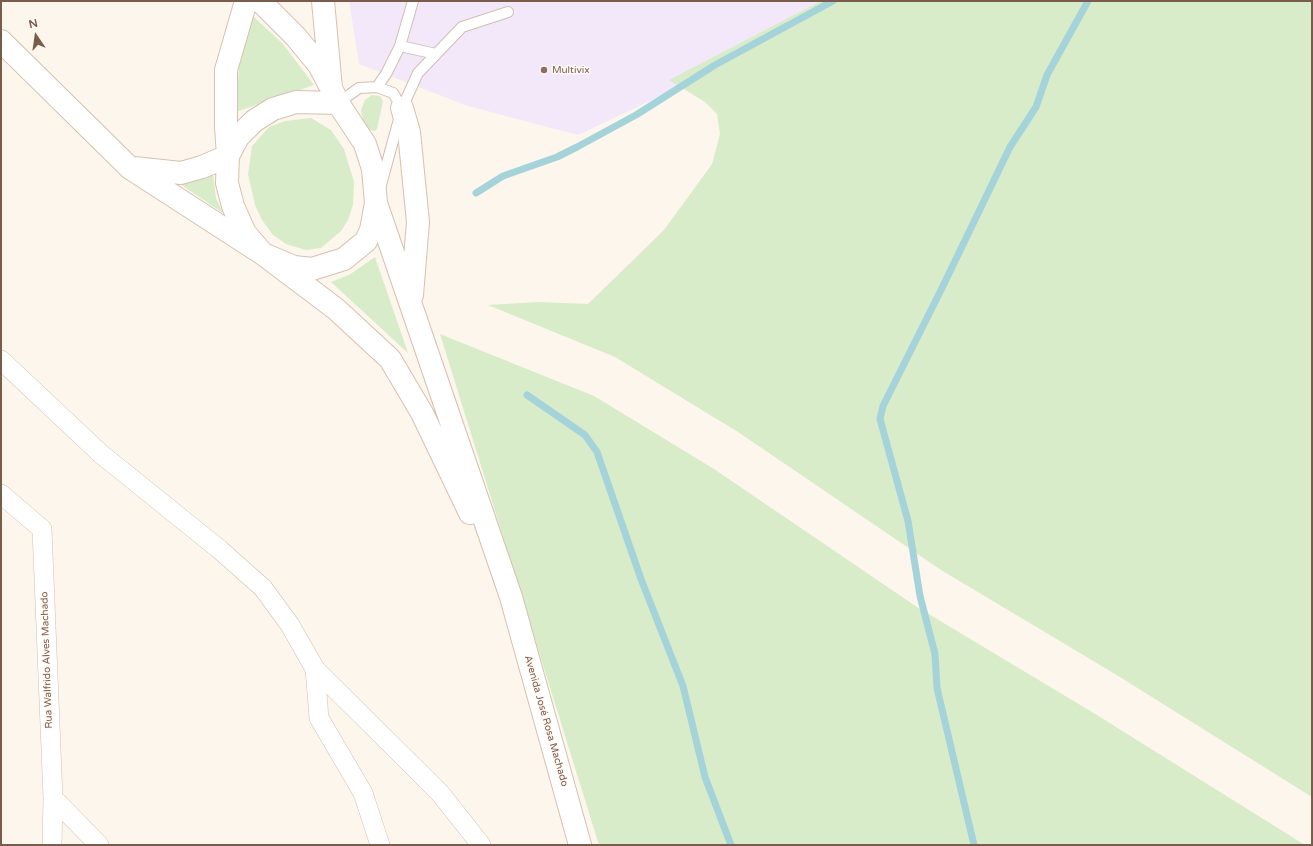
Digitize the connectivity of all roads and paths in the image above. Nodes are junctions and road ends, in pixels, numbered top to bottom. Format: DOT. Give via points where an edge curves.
graph roads {
  1 [pos="246,1"];
  2 [pos="260,1"];
  3 [pos="323,1"];
  4 [pos="413,1"];
  5 [pos="508,12"];
  6 [pos="1,41"];
  7 [pos="400,46"];
  8 [pos="436,54"];
  9 [pos="377,87"];
  10 [pos="335,96"];
  11 [pos="402,108"];
  12 [pos="228,156"];
  13 [pos="130,168"];
  14 [pos="376,203"];
  15 [pos="263,254"];
  16 [pos="412,304"];
  17 [pos="1,360"];
  18 [pos="1,494"];
  19 [pos="511,597"];
  20 [pos="315,669"];
  21 [pos="53,798"];
  22 [pos="52,845"];
  23 [pos="99,845"];
  24 [pos="380,845"];
  25 [pos="481,845"];
  26 [pos="580,845"];
  1 -- 12 [label="main road" via="226,70"];
  2 -- 10 [label="main road" via="296,37 319,65"];
  3 -- 10 [label="main road"];
  4 -- 7 [label="lane"];
  5 -- 8 [label="lane" via="462,27"];
  6 -- 13 [label="main road"];
  7 -- 8 [label="lane"];
  7 -- 9 [label="lane"];
  8 -- 11 [label="lane" via="418,72"];
  9 -- 10 [label="lane" via="359,88"];
  9 -- 11 [label="lane" via="393,94"];
  10 -- 12 [label="main road" via="296,102 273,109 254,121 238,137"];
  10 -- 14 [label="main road" via="365,144 373,169"];
  11 -- 14 [label="lane"];
  11 -- 16 [label="main road" via="409,132 418,222"];
  12 -- 13 [label="main road" via="181,173"];
  12 -- 15 [label="main road" via="226,183 233,206 245,233"];
  13 -- 15 [label="main road"];
  14 -- 15 [label="main road" via="366,241 344,259 312,269 294,267"];
  14 -- 16 [label="main road"];
  15 -- 19 [label="main road" via="336,309 390,359 422,413"];
  16 -- 19 [label="main road"];
  17 -- 20 [label="street" via="101,454 219,549 263,588 290,625"];
  18 -- 21 [label="street, Rua Walfrido Alves Machado" via="42,529"];
  19 -- 26 [label="main road, Avenida José Rosa Machado"];
  20 -- 24 [label="street" via="319,718 363,793"];
  20 -- 25 [label="street" via="440,793"];
  21 -- 22 [label="street, Rua Walfrido Alves Machado"];
  21 -- 23 [label="street"];
}
